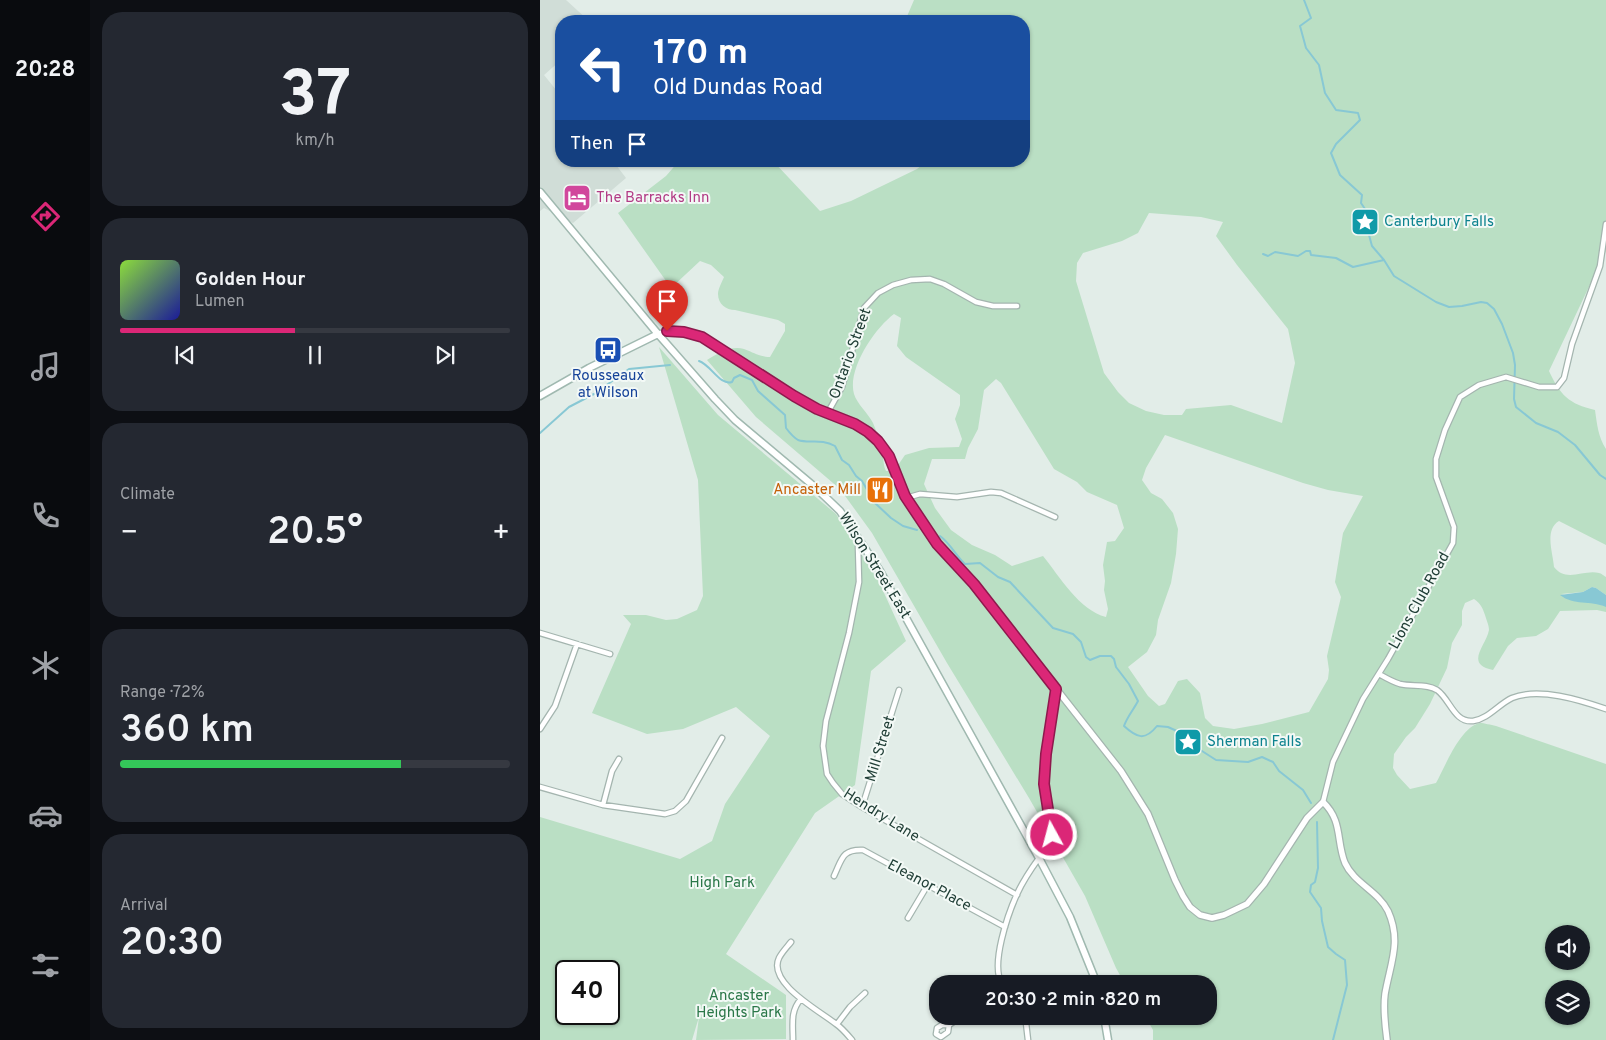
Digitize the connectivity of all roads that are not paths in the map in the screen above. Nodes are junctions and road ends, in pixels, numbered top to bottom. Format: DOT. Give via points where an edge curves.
graph roads {
  1 [pos="540,192"];
  2 [pos="1606,224"];
  3 [pos="1017,306"];
  4 [pos="658,334"];
  5 [pos="540,396"];
  6 [pos="827,414"];
  7 [pos="906,498"];
  8 [pos="1056,516"];
  9 [pos="861,542"];
  10 [pos="540,633"];
  11 [pos="577,644"];
  12 [pos="610,654"];
  13 [pos="1380,674"];
  14 [pos="1056,689"];
  15 [pos="899,690"];
  16 [pos="1606,709"];
  17 [pos="540,729"];
  18 [pos="722,738"];
  19 [pos="619,759"];
  20 [pos="540,787"];
  21 [pos="1321,804"];
  22 [pos="603,805"];
  23 [pos="862,807"];
  24 [pos="1039,858"];
  25 [pos="834,876"];
  26 [pos="927,886"];
  27 [pos="1016,895"];
  28 [pos="908,918"];
  29 [pos="1006,927"];
  30 [pos="791,942"];
  31 [pos="999,975"];
  32 [pos="1093,975"];
  33 [pos="865,993"];
  34 [pos="801,999"];
  35 [pos="837,1024"];
  36 [pos="1026,1025"];
  37 [pos="1106,1025"];
  38 [pos="793,1040"];
  39 [pos="852,1040"];
  40 [pos="1028,1040"];
  41 [pos="1108,1040"];
  42 [pos="1388,1040"];
  1 -- 4 [label="main road, Wilson Street East"];
  2 -- 13 [label="street, Lions Club Road" via="1600,266 1572,344 1564,378 1557,387 1539,387 1506,377 1480,385 1460,397 1436,459 1436,478 1454,527 1453,543"];
  3 -- 6 [label="street, Ontario Street" via="976,302 930,279 893,285 864,308 842,387"];
  4 -- 5 [label="main road"];
  4 -- 6 [label="street" via="676,331 702,337"];
  4 -- 9 [label="main road, Wilson Street East" via="735,420 829,499"];
  6 -- 7 [label="street" via="862,428 883,446"];
  7 -- 8 [label="street" via="920,494 957,497 1001,493"];
  7 -- 14 [label="street" via="937,544 974,584"];
  9 -- 23 [label="street, Hendry Lane" via="858,546 859,582 823,746 827,774 842,794"];
  9 -- 24 [label="main road, Wilson Street East"];
  10 -- 11 [label="street"];
  11 -- 12 [label="street"];
  11 -- 17 [label="street" via="554,706"];
  13 -- 16 [label="street" via="1399,684 1436,689 1463,720 1485,717 1512,698 1528,693 1567,698"];
  13 -- 21 [label="street, Lions Club Road" via="1363,699 1333,762"];
  14 -- 21 [label="street" via="1136,794 1148,814 1174,880 1190,907 1200,915 1212,918 1247,904"];
  14 -- 24 [label="street" via="1044,784 1052,835"];
  15 -- 23 [label="street, Mill Street"];
  18 -- 22 [label="street" via="686,801 675,811 665,814"];
  19 -- 22 [label="street" via="612,771"];
  20 -- 22 [label="street"];
  21 -- 42 [label="street" via="1330,808 1335,818 1346,866 1380,898 1392,923 1395,946 1384,1004"];
  23 -- 27 [label="street, Hendry Lane"];
  24 -- 27 [label="street"];
  24 -- 32 [label="main road, Wilson Street East" via="1070,917"];
  25 -- 26 [label="street, Eleanor Place" via="841,860 851,850 863,850"];
  26 -- 28 [label="street"];
  26 -- 29 [label="street, Eleanor Place"];
  27 -- 29 [label="street"];
  29 -- 31 [label="street" via="999,954"];
  30 -- 34 [label="street" via="778,959 778,969 788,988"];
  33 -- 35 [label="street"];
  34 -- 35 [label="street"];
  34 -- 38 [label="street" via="793,1014"];
  35 -- 39 [label="street"];
  36 -- 40 [label="street"];
  37 -- 41 [label="main road"];
}
